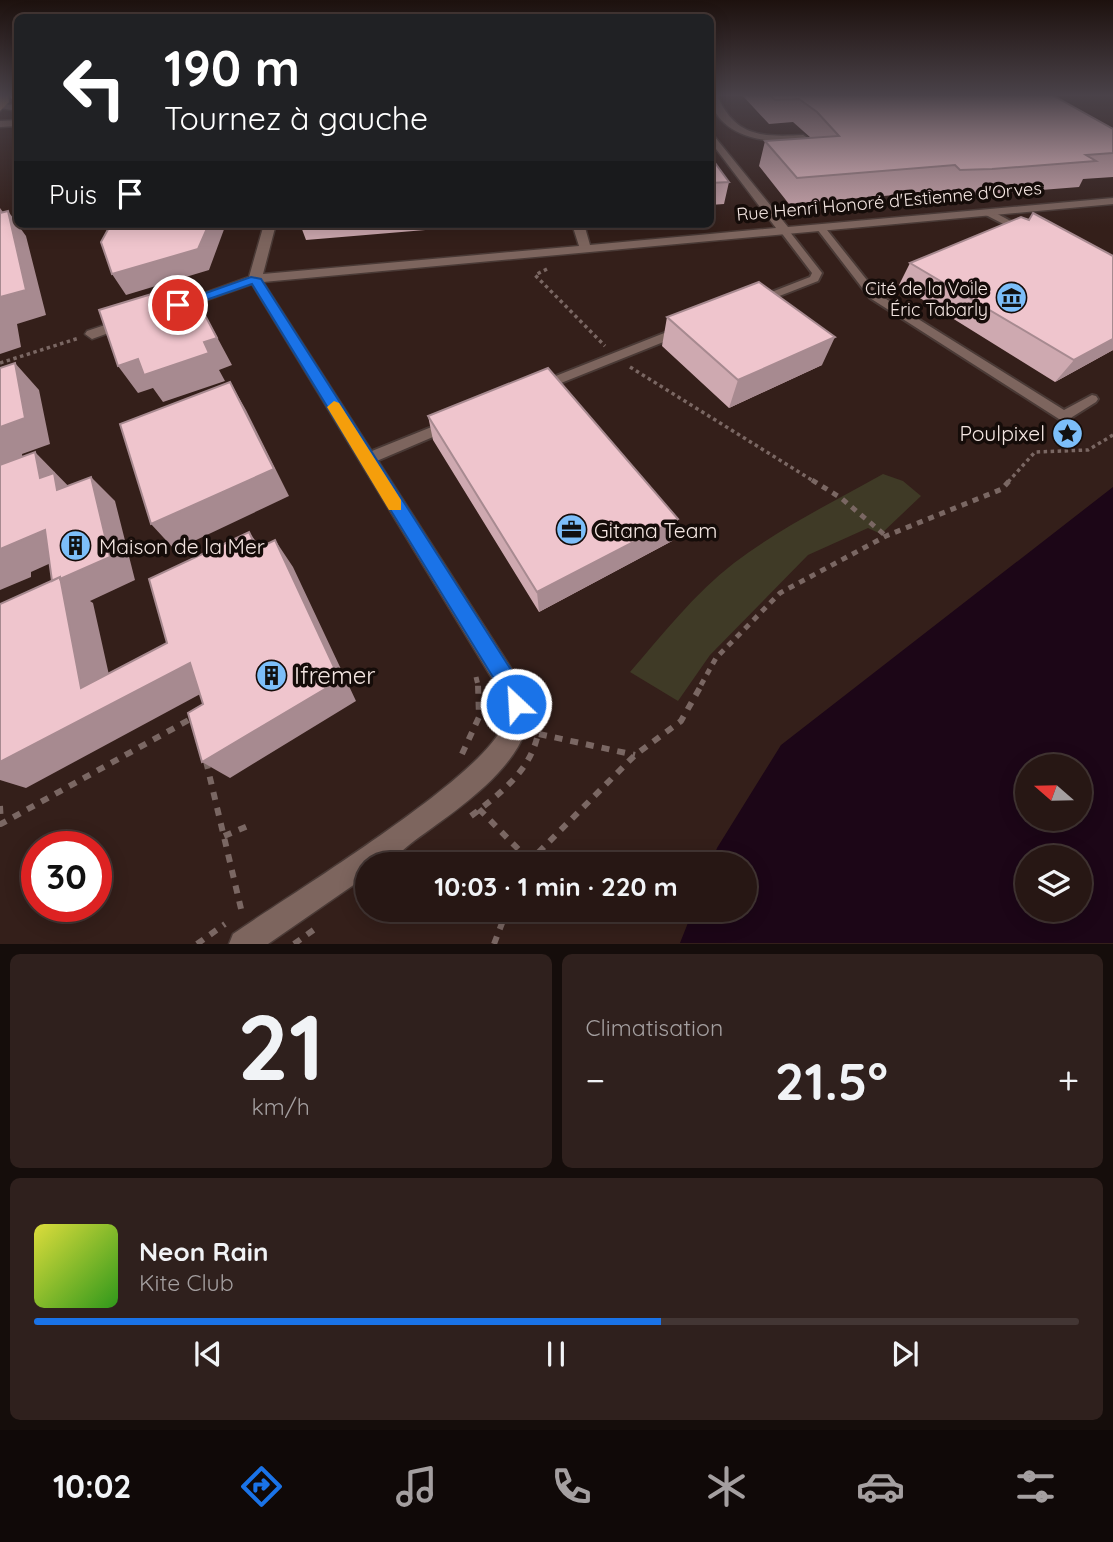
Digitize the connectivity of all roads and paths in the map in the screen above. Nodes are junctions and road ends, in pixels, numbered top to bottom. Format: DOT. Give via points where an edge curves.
graph roads {
  1 [pos="714,139"];
  2 [pos="758,139"];
  3 [pos="780,139"];
  4 [pos="1113,201"];
  5 [pos="987,212"];
  6 [pos="820,227"];
  7 [pos="269,228"];
  8 [pos="579,228"];
  9 [pos="783,229"];
  10 [pos="1036,237"];
  11 [pos="585,247"];
  12 [pos="545,251"];
  13 [pos="255,279"];
  14 [pos="751,303"];
  15 [pos="166,309"];
  16 [pos="142,317"];
  17 [pos="698,323"];
  18 [pos="92,334"];
  19 [pos="615,356"];
  20 [pos="0,363"];
  21 [pos="531,391"];
  22 [pos="1092,399"];
  23 [pos="455,422"];
  24 [pos="1113,435"];
  25 [pos="367,459"];
  26 [pos="886,536"];
  27 [pos="493,660"];
  28 [pos="514,729"];
  29 [pos="199,730"];
  30 [pos="635,755"];
  31 [pos="205,756"];
  32 [pos="460,758"];
  33 [pos="464,789"];
  34 [pos="0,806"];
  35 [pos="248,826"];
  36 [pos="224,836"];
  37 [pos="519,852"];
  38 [pos="538,852"];
  39 [pos="253,905"];
  40 [pos="242,913"];
  41 [pos="502,922"];
  42 [pos="197,943"];
  43 [pos="243,943"];
  44 [pos="494,943"];
  1 -- 9 [label="street"];
  2 -- 3 [label="street"];
  4 -- 5 [label="street, Rue Henri Honoré d'Estienne d'Orves"];
  5 -- 6 [label="street, Rue Henri Honoré d'Estienne d'Orves"];
  5 -- 10 [label="lane"];
  6 -- 9 [label="street, Rue Henri Honoré d'Estienne d'Orves"];
  6 -- 22 [label="lane" via="874,296 1064,415"];
  7 -- 13 [label="street"];
  8 -- 11 [label="street"];
  9 -- 11 [label="street, Rue Henri Honoré d'Estienne d'Orves"];
  9 -- 14 [label="lane" via="817,273 814,279"];
  11 -- 12 [label="street, Rue Henri Honoré d'Estienne d'Orves"];
  12 -- 13 [label="street, Rue Henri Honoré d'Estienne d'Orves"];
  12 -- 19 [label="path" via="549,268 535,275"];
  13 -- 15 [label="street, Rue Henri Honoré d'Estienne d'Orves"];
  13 -- 25 [label="street"];
  16 -- 18 [label="street"];
  17 -- 19 [label="lane"];
  18 -- 20 [label="path"];
  19 -- 21 [label="lane"];
  19 -- 26 [label="path" via="841,498"];
  23 -- 25 [label="lane"];
  24 -- 26 [label="path" via="1088,450 1035,452 1002,489"];
  25 -- 27 [label="street"];
  26 -- 30 [label="path" via="779,593 716,659 681,721"];
  27 -- 28 [label="street" via="516,704"];
  27 -- 32 [label="path" via="475,673 482,700 474,733"];
  28 -- 30 [label="path"];
  28 -- 33 [label="street" via="497,758"];
  29 -- 34 [label="path" via="196,716 1,824"];
  30 -- 38 [label="path"];
  31 -- 36 [label="path"];
  33 -- 37 [label="path"];
  33 -- 43 [label="street"];
  35 -- 36 [label="path"];
  36 -- 40 [label="path"];
  39 -- 40 [label="path"];
  40 -- 42 [label="path"];
  41 -- 44 [label="path"];
}
